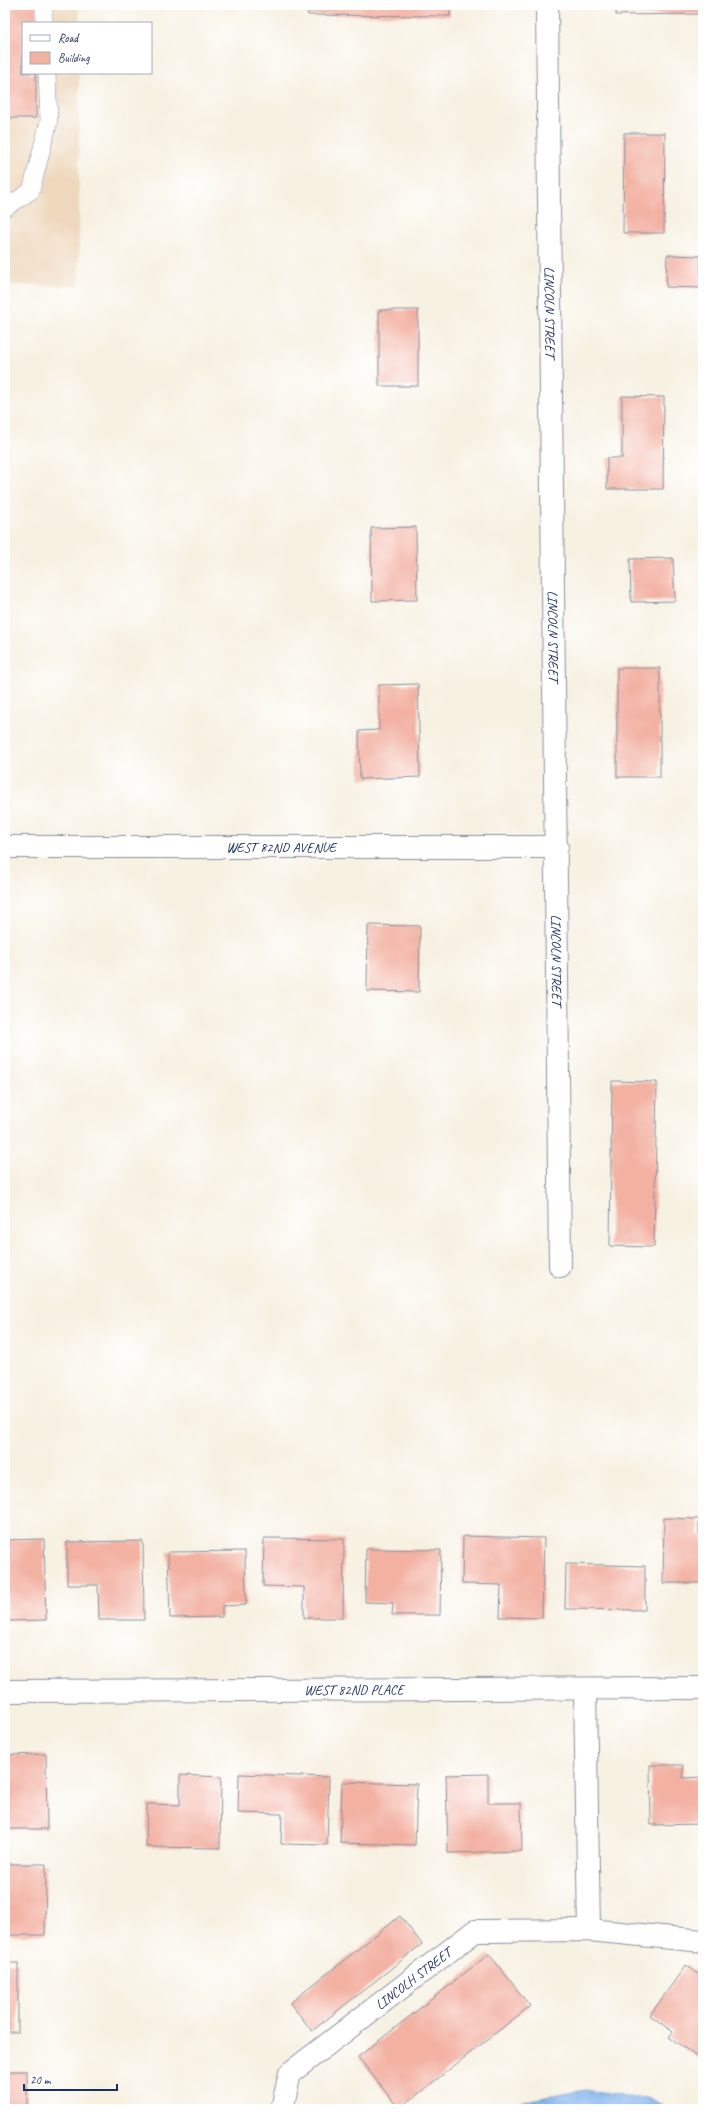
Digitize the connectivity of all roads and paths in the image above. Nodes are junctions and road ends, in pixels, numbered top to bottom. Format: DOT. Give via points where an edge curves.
graph roads {
  1 [pos="44,5"];
  2 [pos="547,5"];
  3 [pos="44,22"];
  4 [pos="47,74"];
  5 [pos="5,208"];
  6 [pos="5,847"];
  7 [pos="557,847"];
  8 [pos="560,1266"];
  9 [pos="703,1688"];
  10 [pos="585,1689"];
  11 [pos="5,1691"];
  12 [pos="589,1930"];
  13 [pos="703,1941"];
  14 [pos="282,2109"];
  1 -- 3 [label="lane"];
  2 -- 7 [label="street, LINCOLN STREET"];
  4 -- 5 [label="lane" via="49,121 31,191"];
  6 -- 7 [label="street, WEST 82ND AVENUE"];
  7 -- 8 [label="street, LINCOLN STREET"];
  9 -- 10 [label="street, WEST 82ND PLACE"];
  10 -- 11 [label="street, WEST 82ND PLACE"];
  10 -- 12 [label="street"];
  12 -- 13 [label="street, LINCOLH STREET"];
  12 -- 14 [label="street, LINCOLH STREET" via="475,1932 290,2073"];
}
